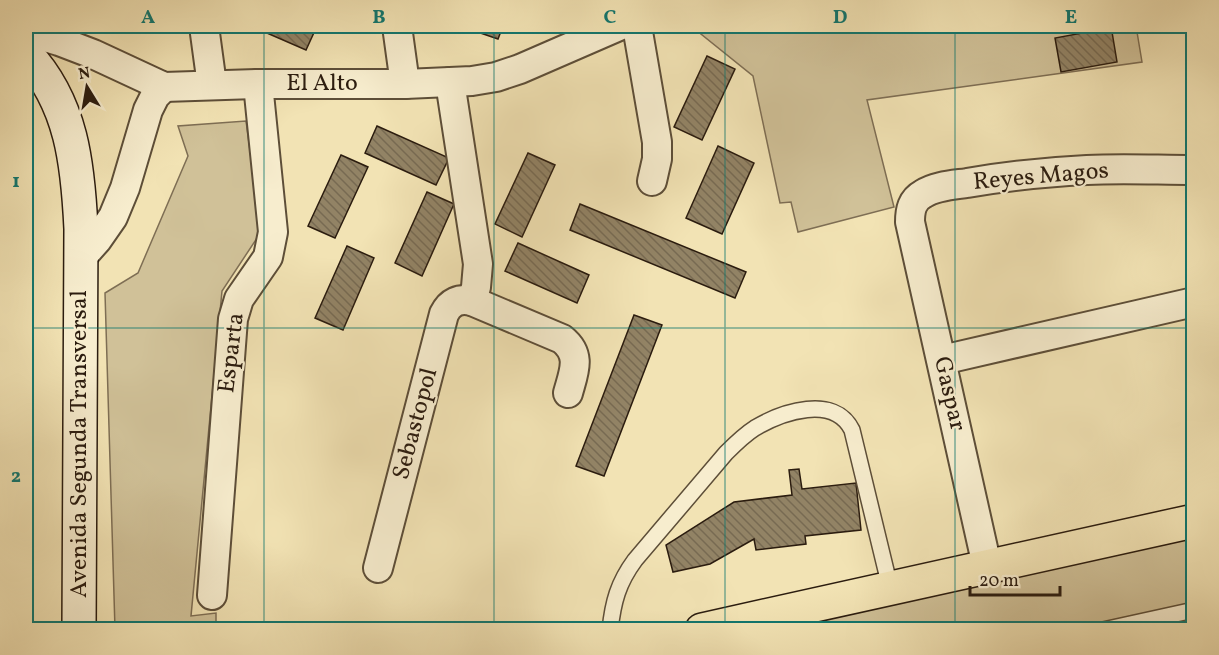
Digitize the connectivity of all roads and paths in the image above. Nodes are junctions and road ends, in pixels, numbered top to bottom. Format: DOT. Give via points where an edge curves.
graph roads {
  1 [pos="204,26"];
  2 [pos="397,26"];
  3 [pos="619,26"];
  4 [pos="637,26"];
  5 [pos="26,31"];
  6 [pos="591,32"];
  7 [pos="26,54"];
  8 [pos="450,82"];
  9 [pos="258,84"];
  10 [pos="405,84"];
  11 [pos="213,85"];
  12 [pos="164,87"];
  13 [pos="1194,170"];
  14 [pos="652,181"];
  15 [pos="910,222"];
  16 [pos="81,258"];
  17 [pos="472,301"];
  18 [pos="1194,302"];
  19 [pos="942,360"];
  20 [pos="568,393"];
  21 [pos="1194,521"];
  22 [pos="987,566"];
  23 [pos="378,568"];
  24 [pos="890,587"];
  25 [pos="212,596"];
  26 [pos="1194,610"];
  27 [pos="79,630"];
  28 [pos="610,630"];
  29 [pos="702,630"];
  30 [pos="1103,630"];
  1 -- 11 [label="street"];
  2 -- 10 [label="street"];
  3 -- 6 [label="street, El Alto"];
  4 -- 14 [label="street" via="657,142"];
  5 -- 12 [label="street, El Alto" via="93,54"];
  6 -- 8 [label="street, El Alto" via="520,69 496,77"];
  7 -- 16 [label="main road, Avenida Segunda Transversal" via="49,83 69,129 80,201"];
  8 -- 10 [label="street, El Alto"];
  8 -- 17 [label="street" via="478,264"];
  9 -- 10 [label="street, El Alto"];
  9 -- 11 [label="street, El Alto"];
  9 -- 25 [label="street, Esparta" via="273,232 268,257 239,299 233,319"];
  11 -- 12 [label="street, El Alto"];
  12 -- 16 [label="street, Avenida Segunda Transversal" via="148,110 113,216"];
  13 -- 15 [label="street, Reyes Magos" via="1088,170 967,183 921,194 910,212"];
  15 -- 19 [label="street, Gaspar"];
  16 -- 27 [label="main road, Avenida Segunda Transversal"];
  17 -- 20 [label="street" via="568,344 575,360"];
  17 -- 23 [label="street, Sebastopol" via="456,301 444,314"];
  18 -- 19 [label="street"];
  19 -- 22 [label="street, Gaspar"];
  21 -- 22 [label="main road"];
  22 -- 24 [label="main road"];
  24 -- 28 [label="lane" via="848,422 835,411 825,409 790,412 739,440 634,560 615,596"];
  24 -- 29 [label="main road"];
  26 -- 30 [label="lane"];
}
